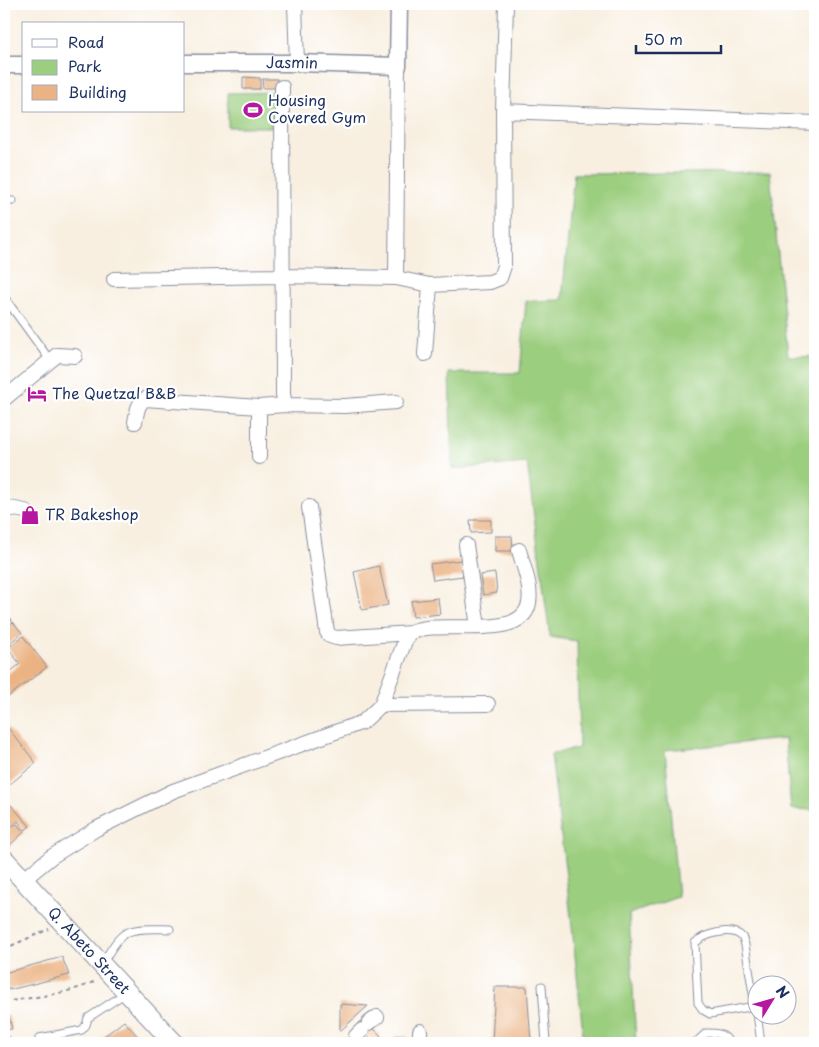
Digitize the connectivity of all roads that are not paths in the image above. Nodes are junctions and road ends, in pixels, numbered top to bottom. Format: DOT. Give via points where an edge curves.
graph roads {
  1 [pos="296,4"];
  2 [pos="399,4"];
  3 [pos="506,4"];
  4 [pos="185,63"];
  5 [pos="297,63"];
  6 [pos="22,64"];
  7 [pos="4,65"];
  8 [pos="398,66"];
  9 [pos="282,87"];
  10 [pos="503,111"];
  11 [pos="815,123"];
  12 [pos="13,200"];
  13 [pos="4,201"];
  14 [pos="282,276"];
  15 [pos="396,278"];
  16 [pos="114,279"];
  17 [pos="430,285"];
  18 [pos="4,297"];
  19 [pos="424,354"];
  20 [pos="75,356"];
  21 [pos="50,360"];
  22 [pos="4,399"];
  23 [pos="396,402"];
  24 [pos="285,405"];
  25 [pos="259,407"];
  26 [pos="135,422"];
  27 [pos="259,457"];
  28 [pos="4,507"];
  29 [pos="309,507"];
  30 [pos="25,511"];
  31 [pos="466,546"];
  32 [pos="519,550"];
  33 [pos="478,627"];
  34 [pos="411,633"];
  35 [pos="488,704"];
  36 [pos="381,705"];
  37 [pos="4,859"];
  38 [pos="23,880"];
  39 [pos="170,928"];
  40 [pos="105,968"];
  41 [pos="542,986"];
  42 [pos="127,992"];
  43 [pos="756,1011"];
  44 [pos="369,1023"];
  45 [pos="758,1024"];
  46 [pos="39,1038"];
  47 [pos="174,1043"];
  48 [pos="355,1043"];
  49 [pos="546,1043"];
  50 [pos="695,1043"];
  51 [pos="729,1043"];
  52 [pos="761,1043"];
  1 -- 5 [label="street"];
  2 -- 8 [label="street"];
  3 -- 10 [label="street"];
  4 -- 5 [label="street, Jasmin"];
  5 -- 8 [label="street, Jasmin"];
  6 -- 7 [label="street"];
  8 -- 15 [label="street"];
  9 -- 14 [label="street"];
  10 -- 11 [label="street"];
  10 -- 17 [label="street" via="504,266 500,278 490,282"];
  12 -- 13 [label="lane"];
  14 -- 15 [label="street"];
  14 -- 16 [label="street"];
  14 -- 24 [label="street"];
  15 -- 17 [label="street"];
  17 -- 19 [label="street"];
  18 -- 21 [label="lane"];
  20 -- 21 [label="street" via="57,355"];
  21 -- 22 [label="street"];
  23 -- 24 [label="street" via="345,406"];
  24 -- 25 [label="street"];
  25 -- 26 [label="street" via="145,399 138,406"];
  25 -- 27 [label="street"];
  28 -- 30 [label="street"];
  29 -- 34 [label="street" via="330,636"];
  31 -- 33 [label="street"];
  32 -- 33 [label="street" via="529,593 526,611 514,623"];
  33 -- 34 [label="street" via="422,629"];
  34 -- 36 [label="street" via="404,641"];
  35 -- 36 [label="street"];
  36 -- 38 [label="street" via="362,722 164,795 96,829 50,857"];
  37 -- 38 [label="main road, Q. Abeto Street"];
  38 -- 40 [label="main road, Q. Abeto Street"];
  39 -- 40 [label="lane" via="124,933 113,946"];
  40 -- 42 [label="main road, Q. Abeto Street"];
  41 -- 49 [label="lane"];
  42 -- 46 [label="lane" via="89,1017 82,1030"];
  42 -- 47 [label="main road, Q. Abeto Street"];
  43 -- 43 [label="lane" via="710,1014 703,1010 698,1003 695,943 701,937 713,932 735,933 742,937"];
  44 -- 48 [label="street" via="356,1036"];
  45 -- 52 [label="lane"];
  50 -- 51 [label="lane" via="706,1033 718,1033"];
}
